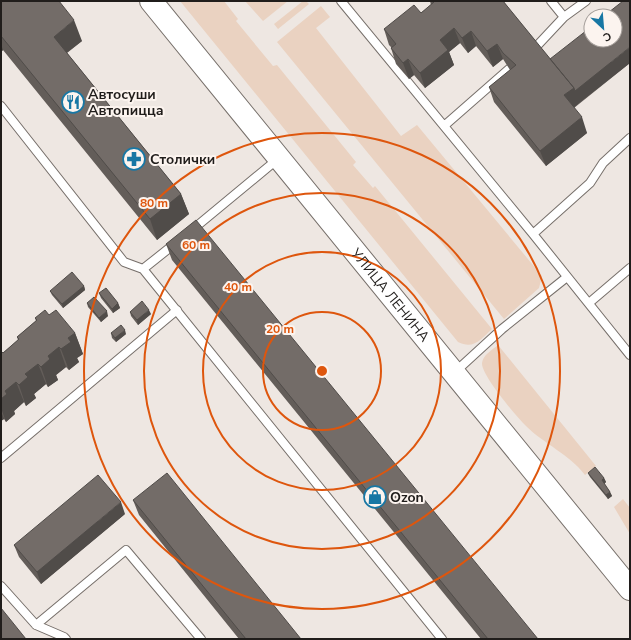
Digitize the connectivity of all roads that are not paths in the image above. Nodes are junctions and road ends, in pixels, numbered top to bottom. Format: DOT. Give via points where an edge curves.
graph roads {
  1 [pos="150,1"];
  2 [pos="341,1"];
  3 [pos="551,1"];
  4 [pos="586,1"];
  5 [pos="564,17"];
  6 [pos="534,49"];
  7 [pos="509,69"];
  8 [pos="1,106"];
  9 [pos="444,126"];
  10 [pos="630,138"];
  11 [pos="279,158"];
  12 [pos="533,234"];
  13 [pos="630,268"];
  14 [pos="143,269"];
  15 [pos="567,277"];
  16 [pos="589,304"];
  17 [pos="177,310"];
  18 [pos="630,355"];
  19 [pos="454,373"];
  20 [pos="1,458"];
  21 [pos="1,586"];
  22 [pos="630,589"];
  23 [pos="36,625"];
  24 [pos="66,639"];
  25 [pos="201,639"];
  26 [pos="442,639"];
  1 -- 11 [label="main road, УЛИЦА ЛЕНИНА"];
  2 -- 9 [label="lane"];
  3 -- 5 [label="lane"];
  4 -- 5 [label="lane"];
  5 -- 6 [label="lane"];
  7 -- 9 [label="lane"];
  8 -- 14 [label="lane" via="124,262"];
  9 -- 12 [label="lane"];
  10 -- 12 [label="lane" via="603,163 590,183"];
  11 -- 14 [label="lane"];
  11 -- 19 [label="main road, УЛИЦА ЛЕНИНА"];
  12 -- 15 [label="lane"];
  13 -- 16 [label="lane"];
  14 -- 17 [label="lane"];
  15 -- 16 [label="lane"];
  15 -- 19 [label="lane" via="502,329"];
  16 -- 18 [label="lane"];
  17 -- 20 [label="lane"];
  17 -- 26 [label="lane"];
  19 -- 22 [label="main road, УЛИЦА ЛЕНИНА"];
  21 -- 23 [label="lane"];
  23 -- 24 [label="lane"];
  23 -- 25 [label="lane" via="126,550"];
}
